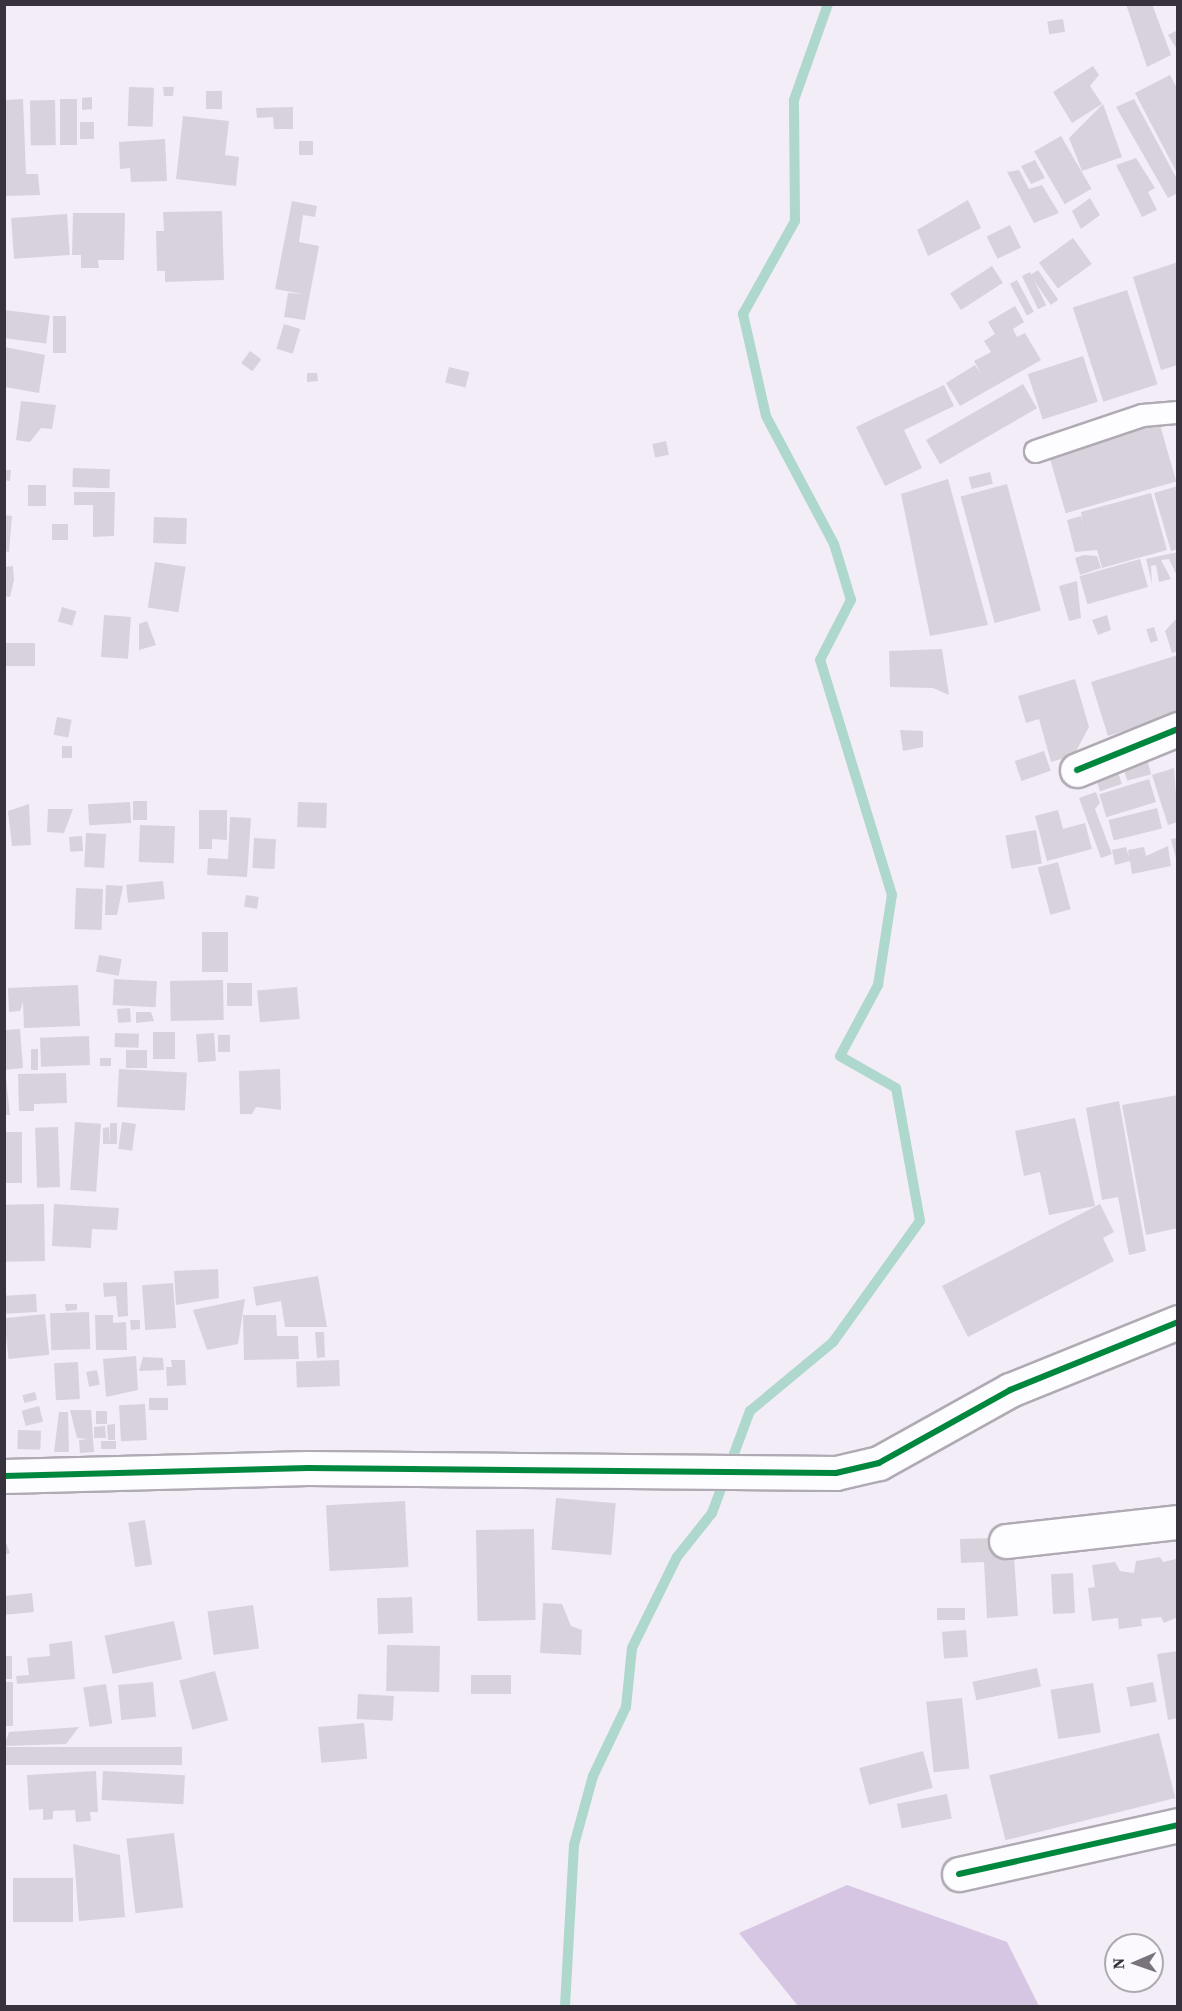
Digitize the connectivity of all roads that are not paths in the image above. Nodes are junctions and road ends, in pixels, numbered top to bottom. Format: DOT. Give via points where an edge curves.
graph roads {
  1 [pos="1178,412"];
  2 [pos="1035,451"];
  3 [pos="1178,729"];
  4 [pos="1077,770"];
  5 [pos="1178,1322"];
  6 [pos="4,1476"];
  7 [pos="1178,1522"];
  8 [pos="1006,1541"];
  9 [pos="1178,1825"];
  10 [pos="959,1874"];
  1 -- 2 [label="lane" via="1142,415"];
  3 -- 4 [label="street"];
  5 -- 6 [label="street" via="1010,1390 879,1463 836,1473 330,1467"];
  7 -- 8 [label="street"];
  9 -- 10 [label="street"];
}
